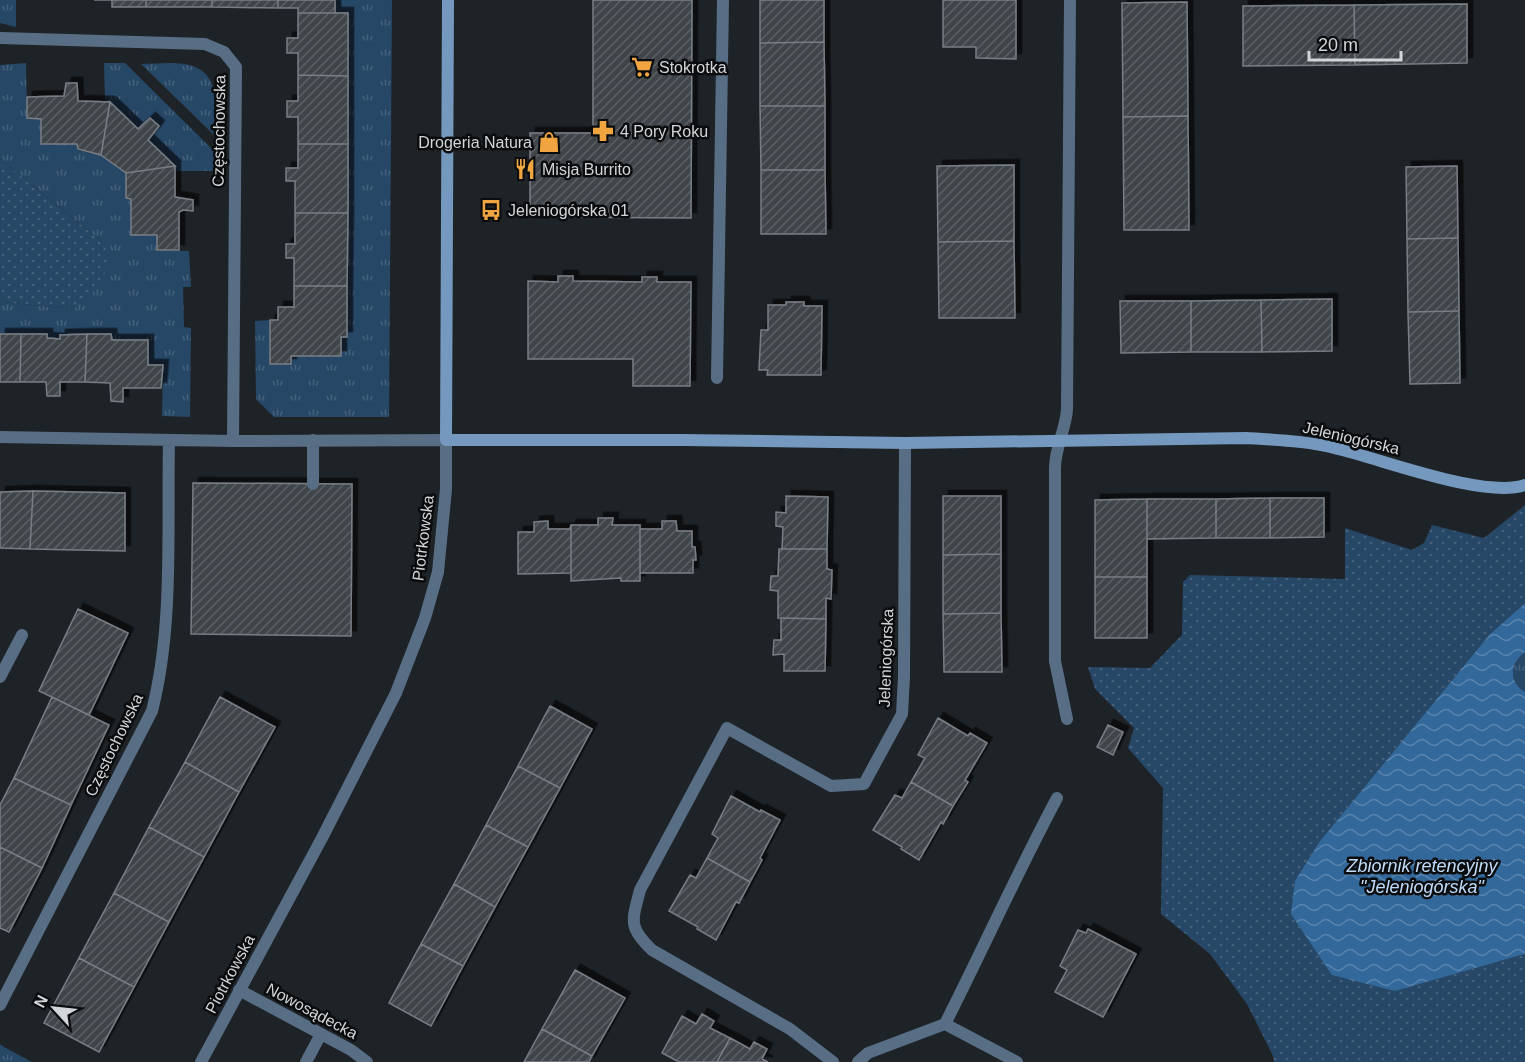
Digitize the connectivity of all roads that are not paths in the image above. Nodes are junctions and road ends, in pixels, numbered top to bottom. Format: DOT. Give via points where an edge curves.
graph roads {
  1 [pos="448,0"];
  2 [pos="723,0"];
  3 [pos="1070,0"];
  4 [pos="0,38"];
  5 [pos="717,378"];
  6 [pos="0,437"];
  7 [pos="169,440"];
  8 [pos="313,440"];
  9 [pos="446,440"];
  10 [pos="233,441"];
  11 [pos="1060,441"];
  12 [pos="905,443"];
  13 [pos="313,484"];
  14 [pos="1525,485"];
  15 [pos="22,635"];
  16 [pos="0,677"];
  17 [pos="1067,719"];
  18 [pos="1057,798"];
  19 [pos="239,990"];
  20 [pos="0,1005"];
  21 [pos="945,1024"];
  22 [pos="321,1034"];
  23 [pos="201,1062"];
  24 [pos="306,1062"];
  25 [pos="367,1062"];
  26 [pos="833,1062"];
  27 [pos="858,1062"];
  28 [pos="1017,1062"];
  1 -- 9 [label="street, Piotrkowska"];
  2 -- 5 [label="street"];
  3 -- 11 [label="street" via="1067,409"];
  4 -- 10 [label="street, Częstochowska" via="205,44 224,52 236,67"];
  6 -- 7 [label="street"];
  7 -- 10 [label="street"];
  7 -- 20 [label="street, Częstochowska" via="166,600 159,684 152,711"];
  8 -- 9 [label="street"];
  8 -- 10 [label="street"];
  8 -- 13 [label="street"];
  9 -- 12 [label="street, Jeleniogórska"];
  9 -- 19 [label="street, Piotrkowska" via="438,572 425,618 396,693"];
  11 -- 12 [label="street, Jeleniogórska"];
  11 -- 14 [label="street, Jeleniogórska" via="1284,440 1336,448 1468,484"];
  11 -- 17 [label="street" via="1055,457 1055,661"];
  12 -- 26 [label="street, Jeleniogórska" via="902,714 864,784 831,786 727,728 640,890 633,918 637,936 652,950 790,1029"];
  15 -- 16 [label="street"];
  18 -- 21 [label="street"];
  19 -- 22 [label="street, Nowosądecka"];
  19 -- 23 [label="street, Piotrkowska"];
  21 -- 27 [label="street" via="868,1053"];
  21 -- 28 [label="street"];
  22 -- 24 [label="street"];
  22 -- 25 [label="street, Nowosądecka"];
}
